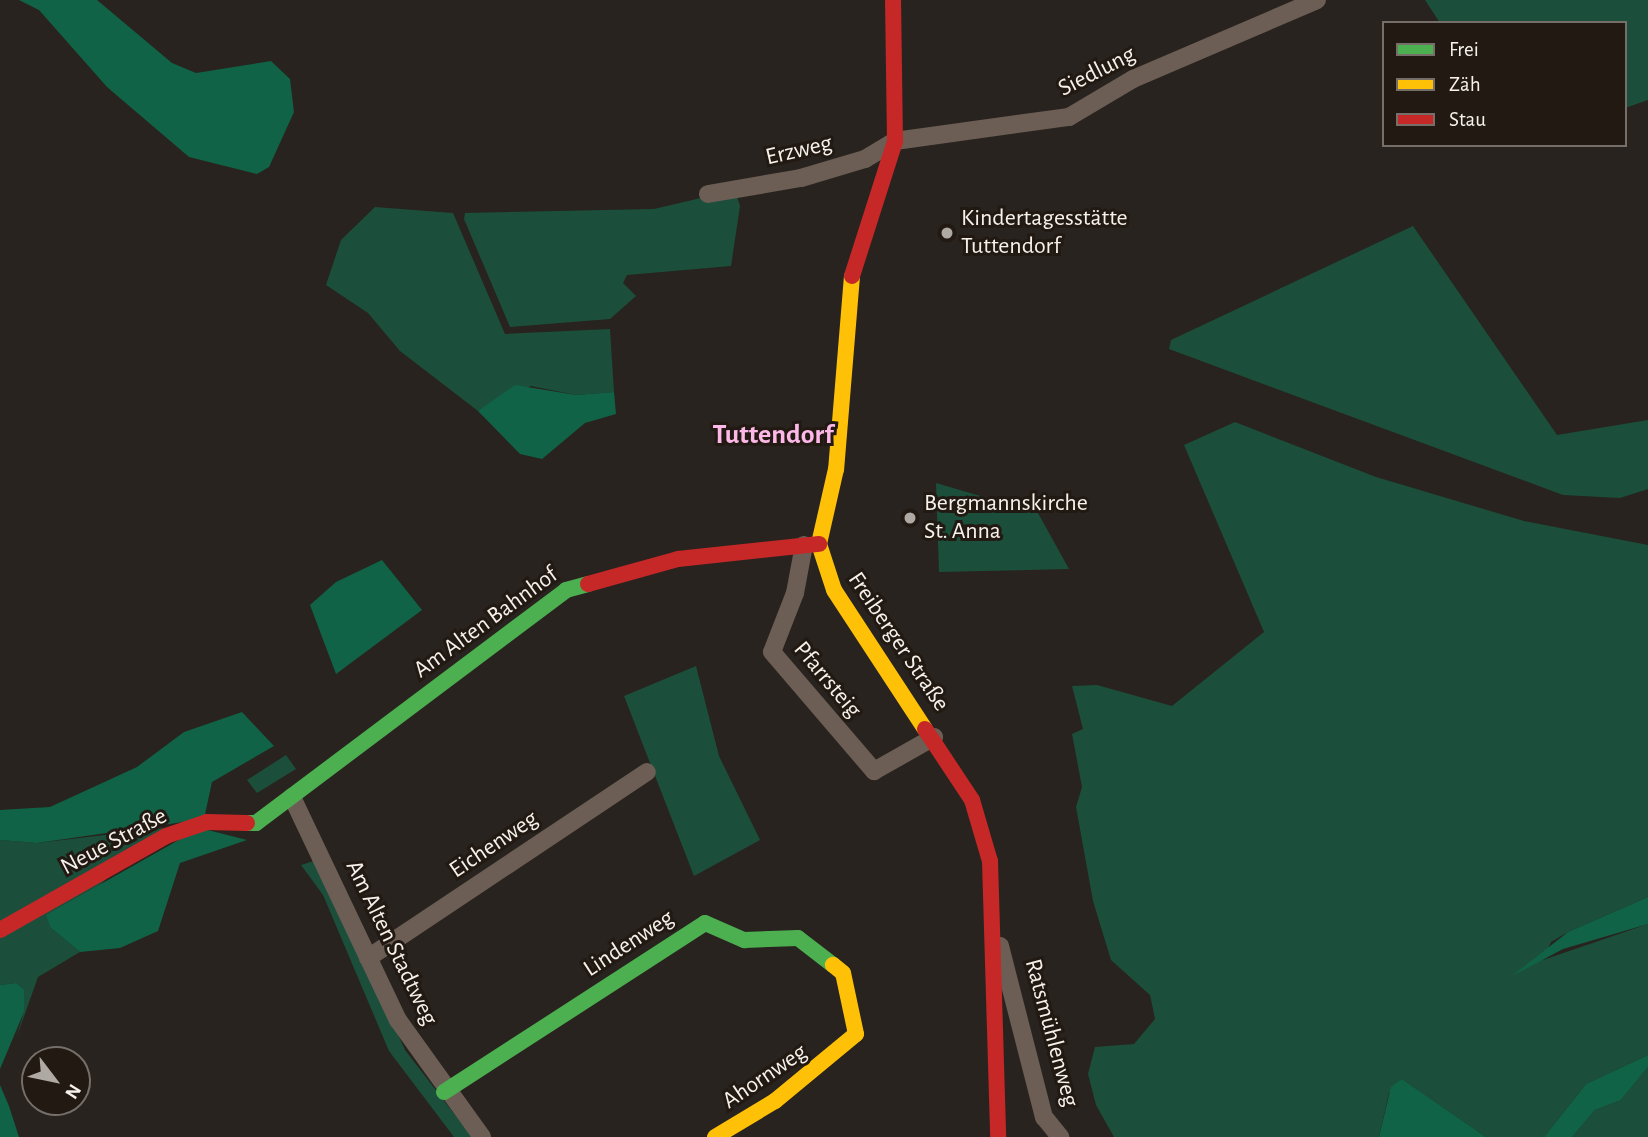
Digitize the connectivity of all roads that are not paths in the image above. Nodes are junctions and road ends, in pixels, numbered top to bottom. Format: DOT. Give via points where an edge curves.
graph roads {
  1 [pos="893,0"];
  2 [pos="1313,2"];
  3 [pos="895,141"];
  4 [pos="708,194"];
  5 [pos="811,545"];
  6 [pos="934,737"];
  7 [pos="647,772"];
  8 [pos="292,797"];
  9 [pos="0,930"];
  10 [pos="997,941"];
  11 [pos="368,958"];
  12 [pos="839,1052"];
  13 [pos="444,1092"];
  14 [pos="482,1137"];
  15 [pos="715,1137"];
  16 [pos="998,1137"];
  17 [pos="1060,1137"];
  1 -- 3 [label="street"];
  2 -- 3 [label="street, Siedlung" via="1133,79 1069,117"];
  3 -- 4 [label="street, Erzweg" via="865,159 801,178"];
  3 -- 5 [label="street" via="853,270 836,469"];
  5 -- 6 [label="street, Freiberger Straße" via="834,590"];
  5 -- 6 [label="street, Pfarrsteig" via="772,653 874,771"];
  5 -- 8 [label="street, Am Alten Bahnhof" via="678,559 566,590"];
  6 -- 10 [label="street, Freiberger Straße" via="972,800 990,861"];
  7 -- 11 [label="street, Eichenweg"];
  8 -- 9 [label="street, Neue Straße" via="256,823 207,822 166,836"];
  8 -- 11 [label="street, Am Alten Stadtweg"];
  10 -- 16 [label="street, Freiberger Straße"];
  10 -- 17 [label="street, Ratsmühlenweg" via="1010,966 1044,1117"];
  11 -- 13 [label="street, Am Alten Stadtweg" via="398,1020"];
  12 -- 13 [label="street, Lindenweg" via="856,1034 849,990 836,963 798,938 744,940 705,923"];
  12 -- 15 [label="street, Ahornweg"];
  13 -- 14 [label="street, Am Alten Stadtweg"];
}
